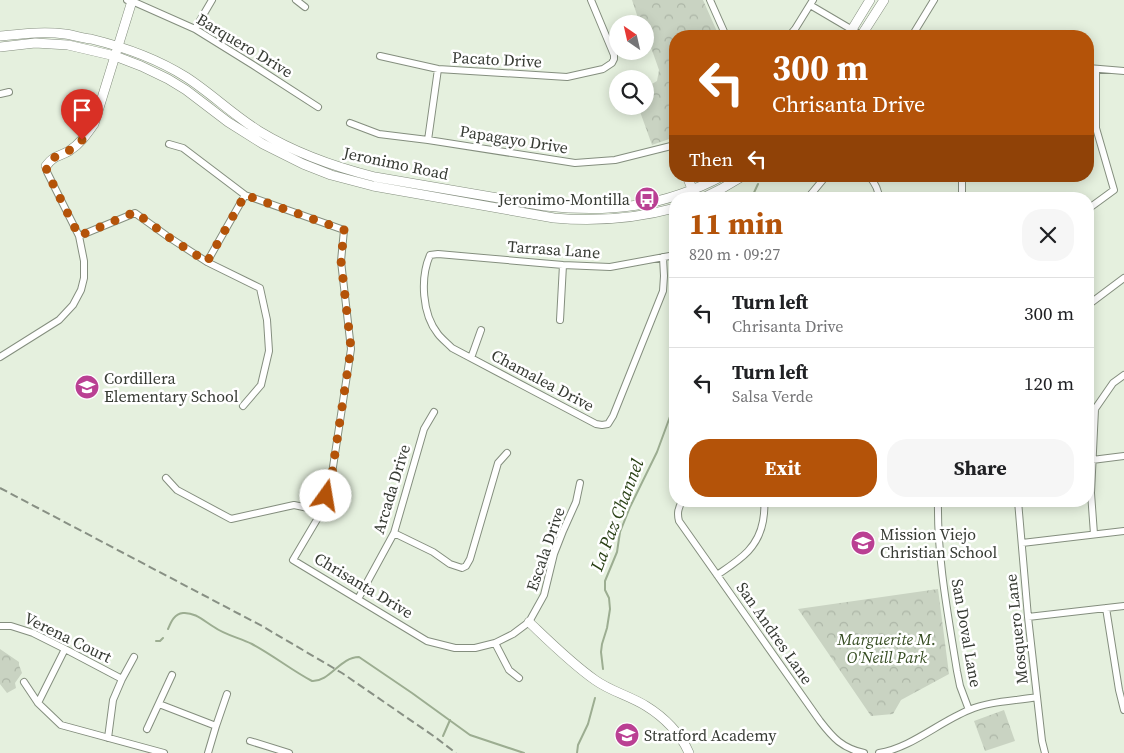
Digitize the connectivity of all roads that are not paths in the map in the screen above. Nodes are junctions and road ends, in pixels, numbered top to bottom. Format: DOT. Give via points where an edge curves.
graph roads {
  1 [pos="212,0"];
  2 [pos="296,0"];
  3 [pos="591,0"];
  4 [pos="710,0"];
  5 [pos="870,0"];
  6 [pos="884,0"];
  7 [pos="934,0"];
  8 [pos="130,1"];
  9 [pos="812,2"];
  10 [pos="306,7"];
  11 [pos="195,30"];
  12 [pos="723,30"];
  13 [pos="795,30"];
  14 [pos="846,30"];
  15 [pos="852,30"];
  16 [pos="865,30"];
  17 [pos="916,30"];
  18 [pos="0,36"];
  19 [pos="118,46"];
  20 [pos="0,47"];
  21 [pos="115,56"];
  22 [pos="380,56"];
  23 [pos="438,69"];
  24 [pos="1096,69"];
  25 [pos="1124,71"];
  26 [pos="9,92"];
  27 [pos="0,94"];
  28 [pos="318,107"];
  29 [pos="350,123"];
  30 [pos="1096,128"];
  31 [pos="428,140"];
  32 [pos="169,144"];
  33 [pos="669,146"];
  34 [pos="46,166"];
  35 [pos="713,182"];
  36 [pos="733,182"];
  37 [pos="821,182"];
  38 [pos="697,192"];
  39 [pos="715,192"];
  40 [pos="813,192"];
  41 [pos="245,195"];
  42 [pos="669,199"];
  43 [pos="1094,205"];
  44 [pos="669,209"];
  45 [pos="79,236"];
  46 [pos="430,255"];
  47 [pos="669,256"];
  48 [pos="662,257"];
  49 [pos="207,262"];
  50 [pos="563,265"];
  51 [pos="1124,278"];
  52 [pos="1094,300"];
  53 [pos="560,320"];
  54 [pos="481,330"];
  55 [pos="0,357"];
  56 [pos="471,358"];
  57 [pos="1124,375"];
  58 [pos="243,406"];
  59 [pos="434,412"];
  60 [pos="1094,426"];
  61 [pos="507,453"];
  62 [pos="1124,456"];
  63 [pos="1094,460"];
  64 [pos="166,478"];
  65 [pos="580,483"];
  66 [pos="679,507"];
  67 [pos="765,507"];
  68 [pos="938,507"];
  69 [pos="1019,507"];
  70 [pos="1092,507"];
  71 [pos="322,511"];
  72 [pos="1124,531"];
  73 [pos="394,534"];
  74 [pos="1094,534"];
  75 [pos="1022,543"];
  76 [pos="717,575"];
  77 [pos="358,599"];
  78 [pos="1124,606"];
  79 [pos="1106,608"];
  80 [pos="1028,617"];
  81 [pos="529,622"];
  82 [pos="0,626"];
  83 [pos="495,643"];
  84 [pos="65,649"];
  85 [pos="134,657"];
  86 [pos="172,675"];
  87 [pos="519,678"];
  88 [pos="122,679"];
  89 [pos="24,682"];
  90 [pos="1122,690"];
  91 [pos="227,694"];
  92 [pos="1037,697"];
  93 [pos="38,703"];
  94 [pos="159,704"];
  95 [pos="969,710"];
  96 [pos="1124,710"];
  97 [pos="216,726"];
  98 [pos="147,730"];
  99 [pos="108,738"];
  100 [pos="250,741"];
  101 [pos="164,753"];
  102 [pos="208,753"];
  103 [pos="289,753"];
  104 [pos="689,753"];
  105 [pos="864,753"];
  106 [pos="878,753"];
  107 [pos="1045,753"];
  1 -- 11 [label="street"];
  2 -- 10 [label="street"];
  3 -- 23 [label="street, Pacato Drive" via="614,55 612,64 603,69 567,76"];
  4 -- 12 [label="street"];
  5 -- 15 [label="main road"];
  6 -- 16 [label="main road"];
  7 -- 17 [label="street"];
  8 -- 11 [label="street, Barquero Drive"];
  8 -- 19 [label="main road"];
  9 -- 13 [label="street"];
  9 -- 14 [label="street"];
  11 -- 28 [label="street, Barquero Drive"];
  18 -- 19 [label="main road, Jeronimo Road" via="64,34"];
  19 -- 21 [label="main road"];
  19 -- 42 [label="main road, Jeronimo Road" via="158,61 184,76 260,132 306,155 354,172 573,210 623,208"];
  20 -- 21 [label="main road, Jeronimo Road" via="68,45"];
  21 -- 34 [label="main road" via="94,124 82,140 51,159"];
  21 -- 44 [label="main road, Jeronimo Road" via="168,79 263,144 331,175 373,186 554,218 632,218"];
  22 -- 23 [label="street, Pacato Drive"];
  23 -- 31 [label="street"];
  24 -- 25 [label="street"];
  24 -- 30 [label="street"];
  26 -- 27 [label="street"];
  29 -- 31 [label="street, Papagayo Drive" via="379,134"];
  30 -- 43 [label="street" via="1114,190"];
  31 -- 33 [label="street, Papagayo Drive" via="575,163 615,160"];
  32 -- 41 [label="street, Chrisanta Drive" via="183,148"];
  34 -- 45 [label="street"];
  35 -- 38 [label="main road, Jeronimo Road"];
  36 -- 39 [label="main road"];
  37 -- 40 [label="street"];
  41 -- 49 [label="street"];
  41 -- 71 [label="street, Chrisanta Drive" via="344,230 341,261 351,348 331,480"];
  45 -- 49 [label="street" via="135,212"];
  45 -- 55 [label="street" via="84,278 73,305 59,320"];
  46 -- 50 [label="street, Tarrasa Lane"];
  46 -- 56 [label="street, Chamalea Drive" via="424,288 430,318 437,333 452,348"];
  47 -- 48 [label="street, Tarrasa Lane"];
  48 -- 50 [label="street, Tarrasa Lane" via="610,267"];
  48 -- 56 [label="street, Chamalea Drive" via="663,291 608,424 596,424"];
  49 -- 58 [label="street" via="260,288 269,351 260,385"];
  50 -- 53 [label="street"];
  51 -- 52 [label="street"];
  54 -- 56 [label="street"];
  57 -- 60 [label="street" via="1113,383 1095,409"];
  59 -- 73 [label="street, Arcada Drive" via="424,429"];
  61 -- 73 [label="street" via="498,463 466,566 450,564"];
  62 -- 63 [label="street"];
  64 -- 71 [label="street" via="177,490 231,519 294,505"];
  65 -- 81 [label="street, Escala Drive" via="576,502 554,554 544,595"];
  66 -- 76 [label="street, San Andres Lane" via="680,521"];
  67 -- 76 [label="street" via="760,534 753,546"];
  68 -- 95 [label="street, San Doval Lane" via="942,571 954,655"];
  69 -- 75 [label="street, Mosquero Lane"];
  70 -- 74 [label="street"];
  71 -- 77 [label="street, Chrisanta Drive" via="293,560"];
  72 -- 74 [label="street"];
  73 -- 77 [label="street, Arcada Drive"];
  74 -- 75 [label="street"];
  75 -- 80 [label="street, Mosquero Lane"];
  76 -- 105 [label="street, San Andres Lane" via="830,734 848,748"];
  77 -- 83 [label="street, Chrisanta Drive" via="427,641 455,648"];
  78 -- 79 [label="street"];
  79 -- 80 [label="street"];
  79 -- 90 [label="street"];
  80 -- 92 [label="street, Mosquero Lane"];
  81 -- 83 [label="street, Chrisanta Drive"];
  81 -- 104 [label="main road" via="596,681 646,706 668,723"];
  82 -- 84 [label="street, Verena Court" via="33,633"];
  83 -- 87 [label="street" via="509,670"];
  84 -- 88 [label="street, Verena Court"];
  84 -- 93 [label="street"];
  85 -- 88 [label="street"];
  86 -- 94 [label="street"];
  88 -- 99 [label="street" via="113,700"];
  89 -- 93 [label="street"];
  90 -- 96 [label="street"];
  91 -- 97 [label="street"];
  92 -- 95 [label="street"];
  92 -- 107 [label="street, Mosquero Lane"];
  93 -- 99 [label="street" via="60,725"];
  94 -- 97 [label="street"];
  94 -- 98 [label="street"];
  95 -- 106 [label="street" via="896,748"];
  97 -- 102 [label="street"];
  99 -- 101 [label="street"];
  100 -- 103 [label="street"];
}
